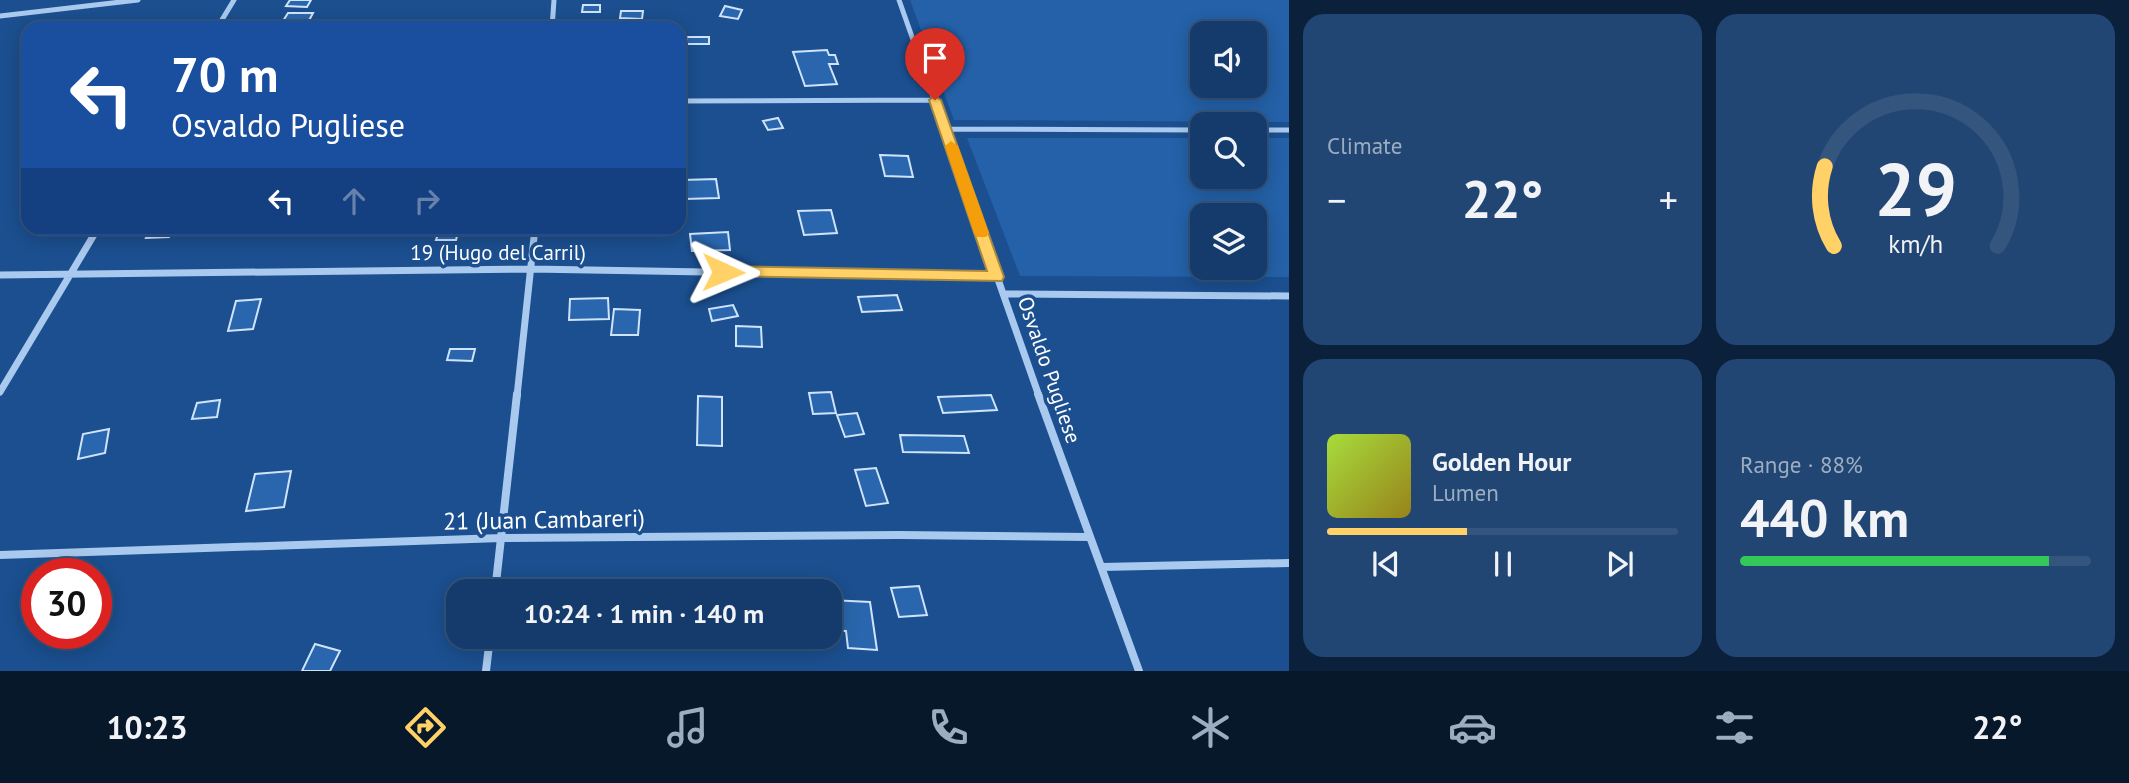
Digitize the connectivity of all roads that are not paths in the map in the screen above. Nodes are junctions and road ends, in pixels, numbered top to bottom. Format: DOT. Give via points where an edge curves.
graph roads {
  1 [pos="138,0"];
  2 [pos="234,0"];
  3 [pos="554,0"];
  4 [pos="900,0"];
  5 [pos="0,16"];
  6 [pos="222,21"];
  7 [pos="552,21"];
  8 [pos="935,100"];
  9 [pos="686,101"];
  10 [pos="946,130"];
  11 [pos="1190,130"];
  12 [pos="1267,130"];
  13 [pos="1289,130"];
  14 [pos="94,235"];
  15 [pos="534,235"];
  16 [pos="531,269"];
  17 [pos="0,275"];
  18 [pos="70,275"];
  19 [pos="997,277"];
  20 [pos="1005,294"];
  21 [pos="1289,296"];
  22 [pos="0,392"];
  23 [pos="1089,537"];
  24 [pos="501,538"];
  25 [pos="0,555"];
  26 [pos="1289,563"];
  27 [pos="1102,567"];
  28 [pos="496,579"];
  29 [pos="489,649"];
  30 [pos="486,671"];
  31 [pos="1139,671"];
  1 -- 5 [label="street"];
  2 -- 6 [label="street"];
  3 -- 7 [label="street"];
  4 -- 8 [label="street, Osvaldo Pugliese"];
  8 -- 9 [label="street"];
  8 -- 10 [label="street, Osvaldo Pugliese"];
  10 -- 11 [label="street"];
  10 -- 19 [label="street, Osvaldo Pugliese"];
  12 -- 13 [label="street"];
  14 -- 18 [label="street"];
  15 -- 16 [label="street"];
  16 -- 18 [label="street, 19 (Hugo del Carril)"];
  16 -- 19 [label="street, 19 (Hugo del Carril)"];
  16 -- 24 [label="street"];
  17 -- 18 [label="street, 19 (Hugo del Carril)"];
  18 -- 22 [label="street"];
  19 -- 20 [label="street, Osvaldo Pugliese"];
  20 -- 21 [label="street"];
  20 -- 23 [label="street, Osvaldo Pugliese"];
  23 -- 24 [label="street, 21 (Juan Cambareri)"];
  23 -- 27 [label="street, Osvaldo Pugliese"];
  24 -- 25 [label="street, 21 (Juan Cambareri)"];
  24 -- 28 [label="street"];
  26 -- 27 [label="street"];
  27 -- 31 [label="street, Osvaldo Pugliese"];
  29 -- 30 [label="street"];
}
